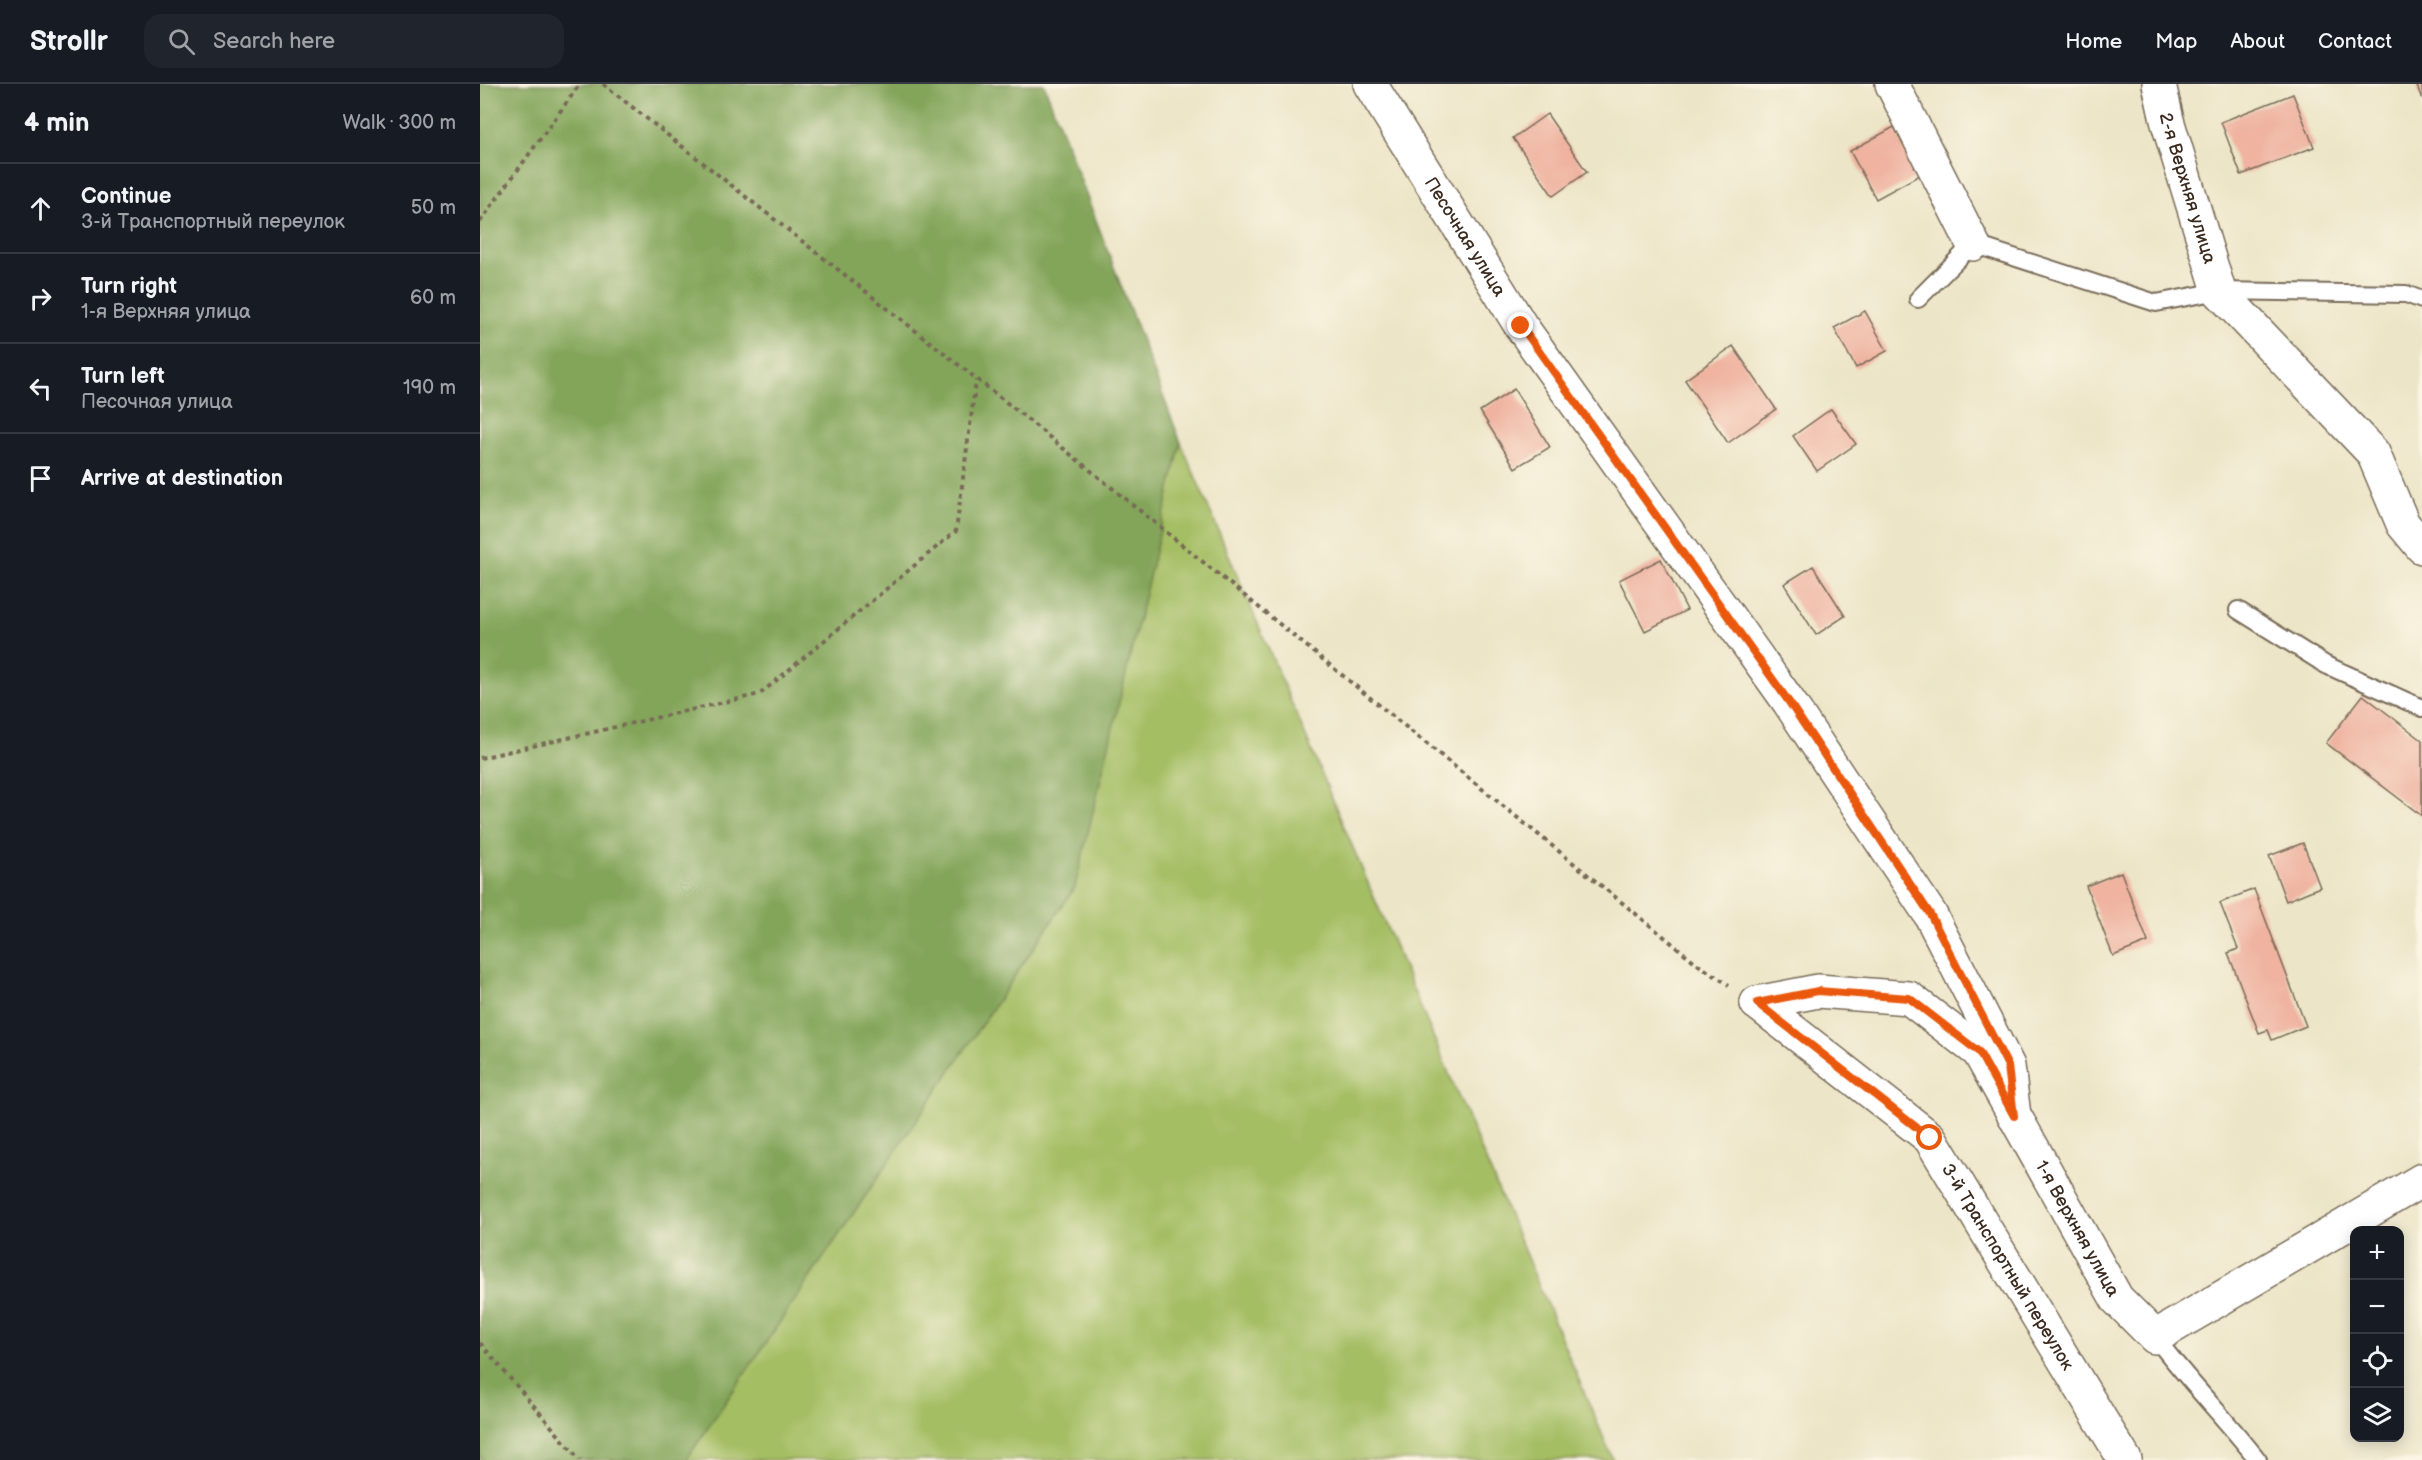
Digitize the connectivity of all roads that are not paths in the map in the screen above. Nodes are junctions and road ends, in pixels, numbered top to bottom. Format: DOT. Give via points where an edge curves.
graph roads {
  1 [pos="1370,84"];
  2 [pos="1892,84"];
  3 [pos="2159,84"];
  4 [pos="1973,244"];
  5 [pos="2219,291"];
  6 [pos="1918,299"];
  7 [pos="2422,300"];
  8 [pos="2422,547"];
  9 [pos="2238,610"];
  10 [pos="2422,708"];
  11 [pos="1757,1003"];
  12 [pos="2014,1116"];
  13 [pos="2422,1180"];
  14 [pos="2155,1337"];
  15 [pos="2126,1460"];
  16 [pos="2258,1460"];
  1 -- 12 [label="street, Песочная улица" via="1521,326 1789,702 1930,914 2008,1066"];
  2 -- 4 [label="street"];
  3 -- 5 [label="street, 2-я Верхняя улица"];
  4 -- 5 [label="lane" via="2156,303"];
  4 -- 6 [label="lane"];
  5 -- 7 [label="lane" via="2406,294"];
  5 -- 8 [label="street" via="2373,453 2403,524"];
  9 -- 10 [label="lane" via="2326,665"];
  11 -- 12 [label="street, 1-я Верхняя улица" via="1818,991 1909,998 1979,1052"];
  11 -- 15 [label="street, 3-й Транспортный переулок" via="1930,1138"];
  12 -- 14 [label="street, 1-я Верхняя улица" via="2117,1299"];
  13 -- 14 [label="street"];
  14 -- 16 [label="lane"];
}
